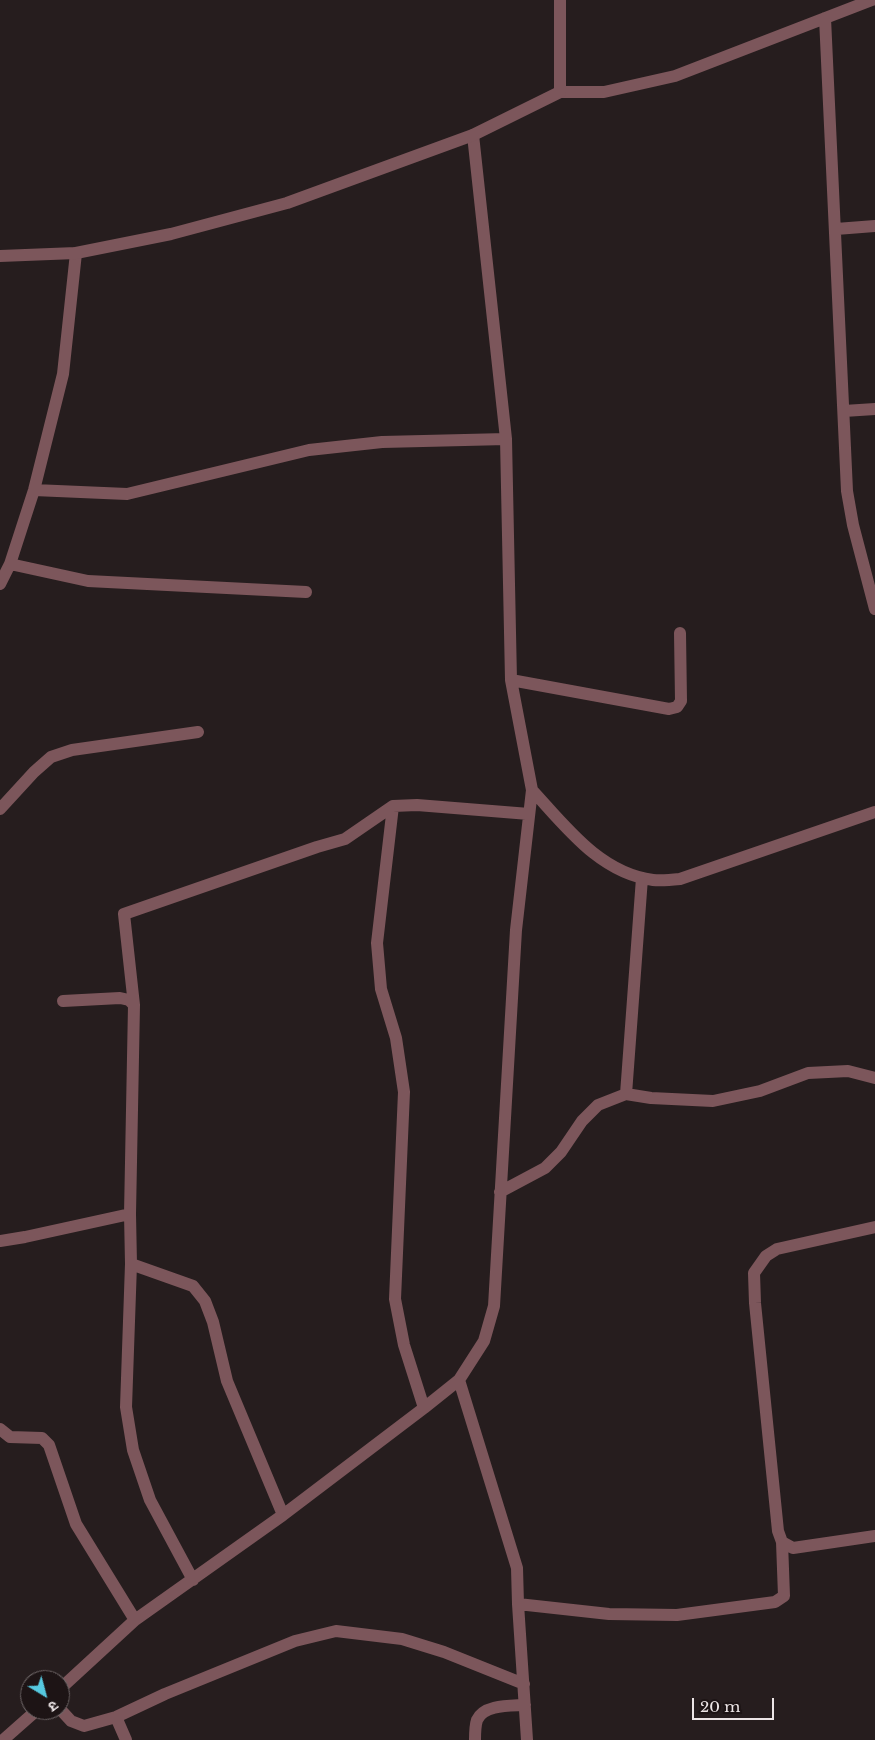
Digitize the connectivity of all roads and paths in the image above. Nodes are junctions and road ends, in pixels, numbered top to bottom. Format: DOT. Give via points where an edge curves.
graph roads {
  1 [pos="560,0"];
  2 [pos="872,0"];
  3 [pos="826,18"];
  4 [pos="560,92"];
  5 [pos="473,136"];
  6 [pos="875,226"];
  7 [pos="836,229"];
  8 [pos="76,253"];
  9 [pos="0,256"];
  10 [pos="875,409"];
  11 [pos="844,411"];
  12 [pos="506,439"];
  13 [pos="34,490"];
  14 [pos="10,564"];
  15 [pos="0,584"];
  16 [pos="306,592"];
  17 [pos="875,609"];
  18 [pos="680,633"];
  19 [pos="511,680"];
  20 [pos="198,732"];
  21 [pos="532,790"];
  22 [pos="393,806"];
  23 [pos="0,809"];
  24 [pos="875,812"];
  25 [pos="529,814"];
  26 [pos="642,878"];
  27 [pos="64,1001"];
  28 [pos="134,1005"];
  29 [pos="875,1078"];
  30 [pos="626,1094"];
  31 [pos="500,1192"];
  32 [pos="130,1214"];
  33 [pos="875,1227"];
  34 [pos="0,1240"];
  35 [pos="131,1264"];
  36 [pos="459,1380"];
  37 [pos="424,1408"];
  38 [pos="0,1429"];
  39 [pos="283,1515"];
  40 [pos="875,1536"];
  41 [pos="782,1542"];
  42 [pos="193,1580"];
  43 [pos="518,1604"];
  44 [pos="135,1620"];
  45 [pos="70,1681"];
  46 [pos="524,1684"];
  47 [pos="526,1705"];
  48 [pos="116,1717"];
  49 [pos="26,1720"];
  50 [pos="70,1720"];
  51 [pos="3,1740"];
  52 [pos="126,1740"];
  53 [pos="475,1740"];
  54 [pos="527,1740"];
  1 -- 4 [label="street"];
  2 -- 3 [label="street"];
  3 -- 4 [label="street" via="675,76 604,92"];
  3 -- 7 [label="street"];
  4 -- 5 [label="street"];
  5 -- 8 [label="street" via="287,203 171,234"];
  5 -- 12 [label="street"];
  6 -- 7 [label="street"];
  7 -- 11 [label="street"];
  8 -- 9 [label="street"];
  8 -- 13 [label="street" via="63,374"];
  10 -- 11 [label="street"];
  11 -- 17 [label="street" via="847,491"];
  12 -- 13 [label="street" via="382,442 309,450 127,494"];
  12 -- 19 [label="street"];
  13 -- 14 [label="street"];
  14 -- 15 [label="street"];
  14 -- 16 [label="street" via="88,581"];
  18 -- 19 [label="street" via="681,700 669,710"];
  19 -- 21 [label="street"];
  20 -- 23 [label="street" via="72,750 51,757"];
  21 -- 25 [label="street"];
  21 -- 26 [label="street" via="579,841 625,874"];
  22 -- 25 [label="street"];
  22 -- 28 [label="street" via="345,839 124,914"];
  22 -- 37 [label="street" via="377,944 381,989 396,1038 404,1092 395,1299 404,1345"];
  24 -- 26 [label="street" via="680,879"];
  25 -- 31 [label="street" via="516,930"];
  26 -- 30 [label="street"];
  27 -- 28 [label="street" via="120,998"];
  28 -- 32 [label="street"];
  29 -- 30 [label="street" via="848,1071 808,1073 760,1091 713,1101"];
  30 -- 31 [label="street" via="598,1105 545,1168"];
  31 -- 36 [label="street" via="494,1306 484,1341"];
  32 -- 34 [label="street"];
  32 -- 35 [label="street"];
  33 -- 41 [label="street" via="777,1249 766,1256 754,1273 778,1531"];
  35 -- 39 [label="street" via="193,1286 205,1301 228,1381"];
  35 -- 42 [label="street" via="126,1407 132,1450 150,1500"];
  36 -- 37 [label="street"];
  36 -- 43 [label="street" via="517,1568"];
  37 -- 39 [label="street"];
  38 -- 44 [label="street" via="10,1437 42,1438 50,1445 76,1524"];
  39 -- 42 [label="street"];
  40 -- 41 [label="street" via="793,1548"];
  41 -- 43 [label="street" via="784,1596 776,1602 676,1615 608,1614"];
  42 -- 44 [label="street"];
  43 -- 46 [label="street"];
  44 -- 45 [label="street"];
  46 -- 47 [label="street"];
  46 -- 48 [label="street" via="402,1639 336,1632 295,1641"];
  47 -- 53 [label="street" via="494,1707 481,1714 477,1720"];
  47 -- 54 [label="street"];
  48 -- 50 [label="street" via="84,1726"];
  48 -- 52 [label="street"];
  49 -- 51 [label="street"];
}
